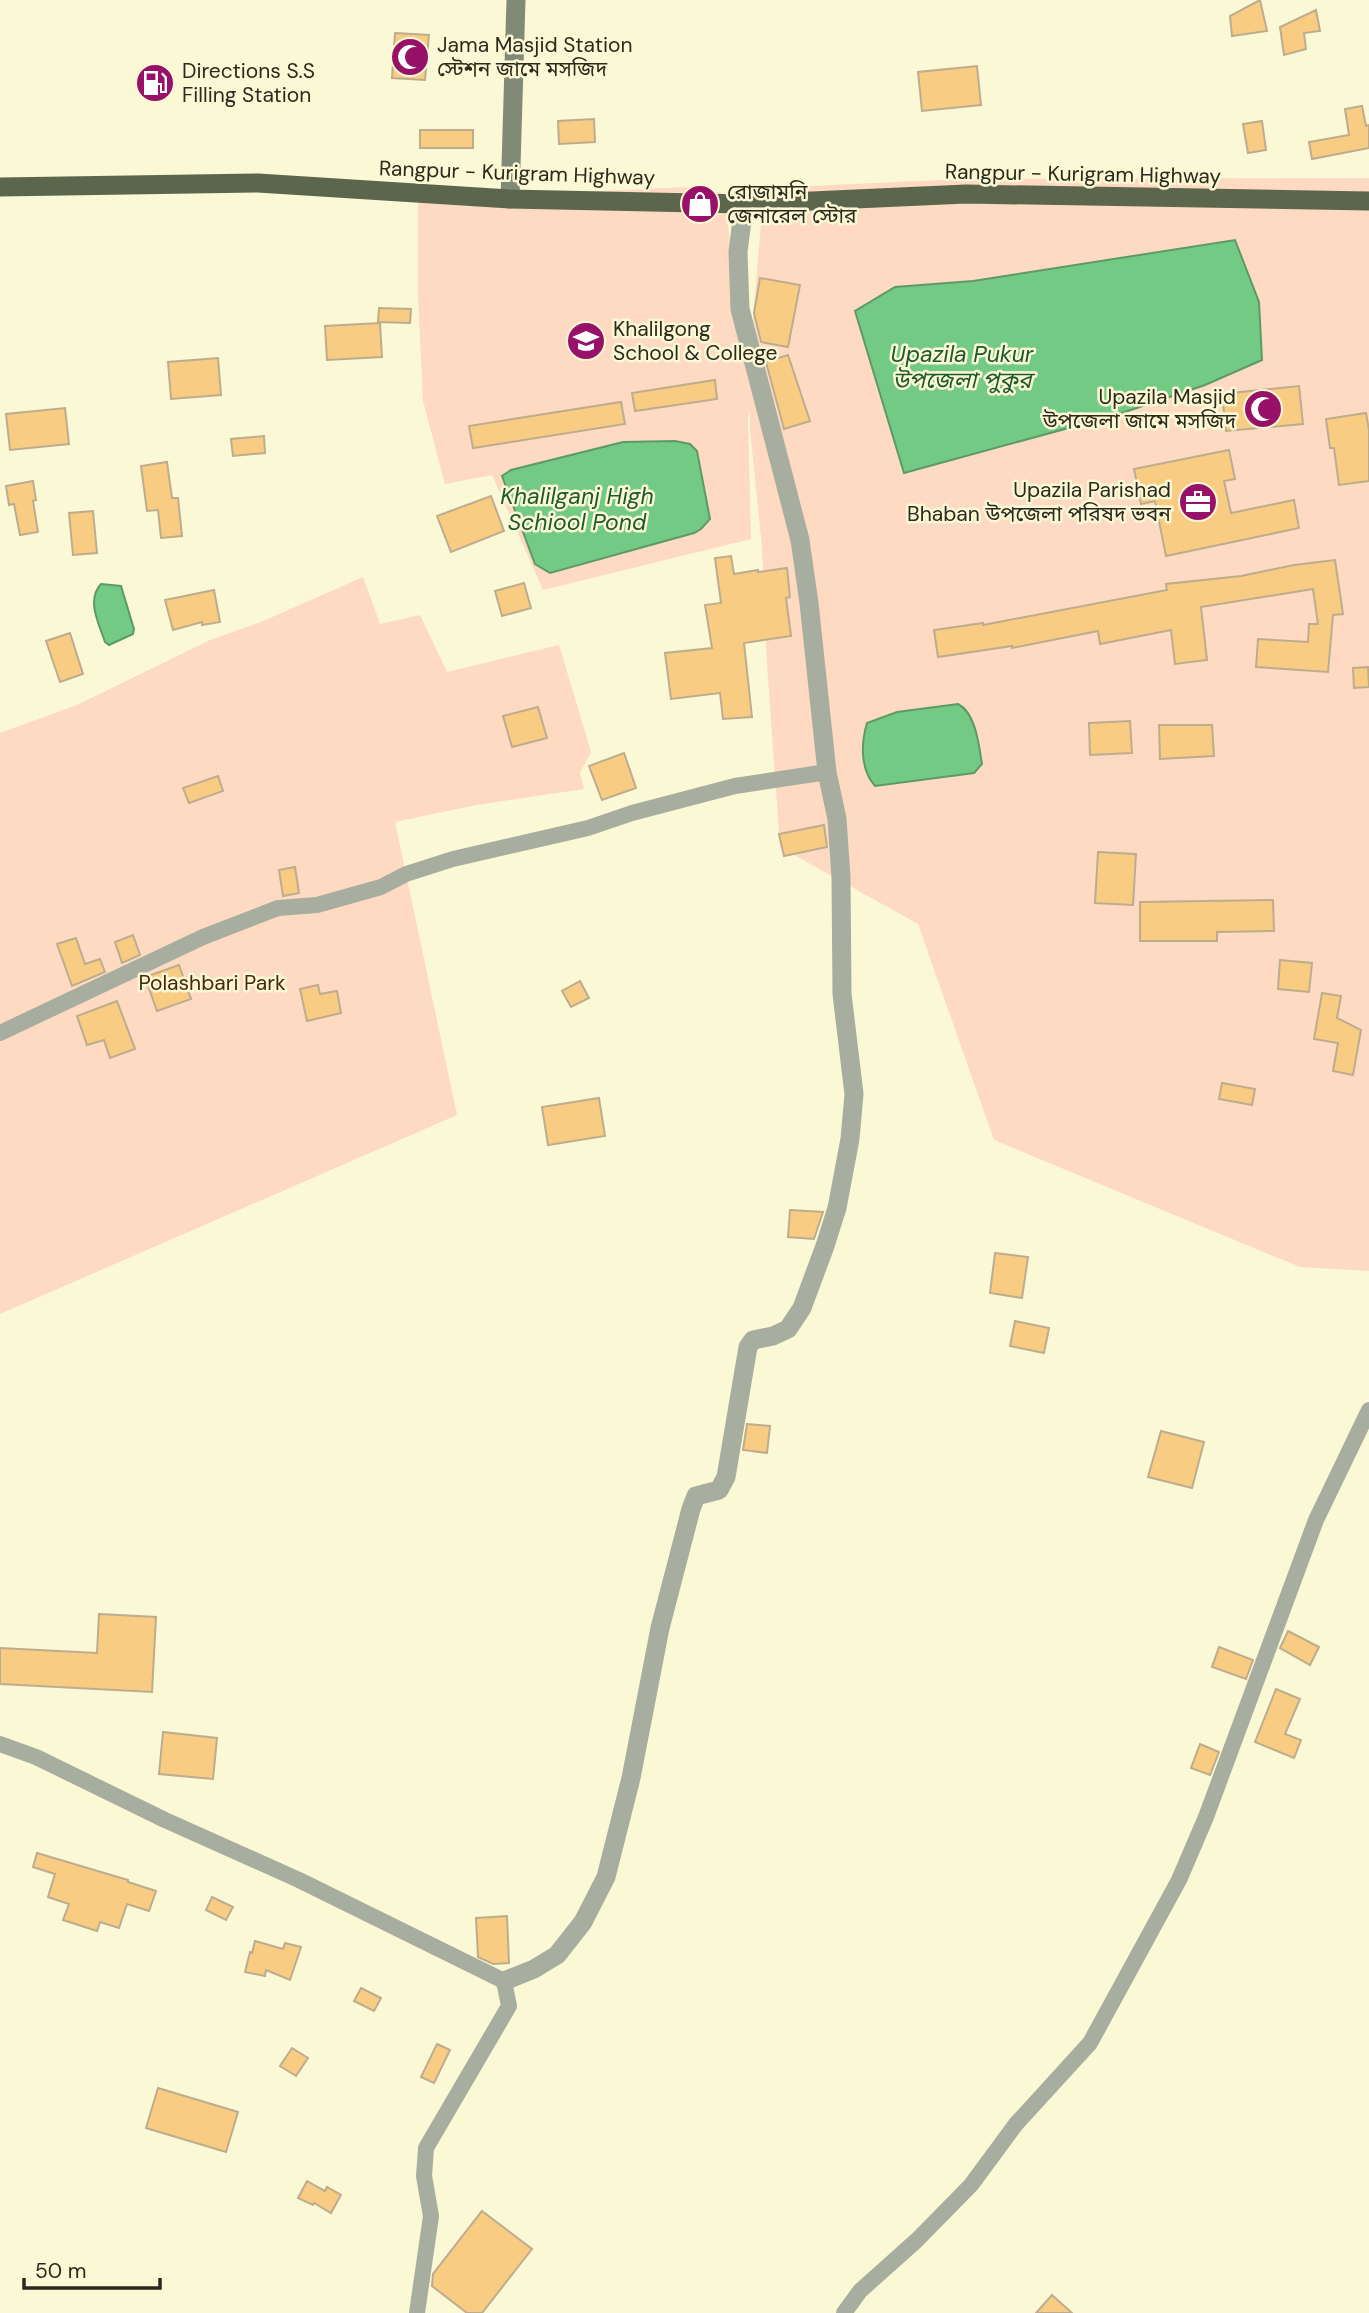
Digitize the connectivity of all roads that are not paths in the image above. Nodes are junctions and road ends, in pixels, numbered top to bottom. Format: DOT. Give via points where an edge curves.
graph roads {
  1 [pos="516,0"];
  2 [pos="0,187"];
  3 [pos="510,199"];
  4 [pos="1369,201"];
  5 [pos="744,204"];
  6 [pos="827,772"];
  7 [pos="0,1033"];
  8 [pos="1369,1410"];
  9 [pos="0,1744"];
  10 [pos="504,1981"];
  11 [pos="416,2313"];
  12 [pos="844,2313"];
  1 -- 3 [label="main road"];
  2 -- 3 [label="highway, Rangpur - Kurigram Highway" via="258,183"];
  3 -- 5 [label="highway, Rangpur - Kurigram Highway"];
  4 -- 5 [label="highway, Rangpur - Kurigram Highway" via="966,194"];
  5 -- 6 [label="street" via="738,252 740,309 800,540"];
  6 -- 7 [label="street" via="735,786 588,828 453,859 317,905 278,908 203,937"];
  6 -- 10 [label="street" via="837,819 842,994 854,1094 837,1208 802,1308 788,1329 753,1340 748,1347 726,1477 719,1490 696,1496 691,1509 606,1877 583,1922 557,1955"];
  8 -- 12 [label="street" via="1316,1520 1179,1880 1090,2043 1016,2124 971,2185 860,2291"];
  9 -- 10 [label="street" via="299,1880"];
  10 -- 11 [label="street" via="509,2006 426,2148 424,2176 431,2216"];
}
